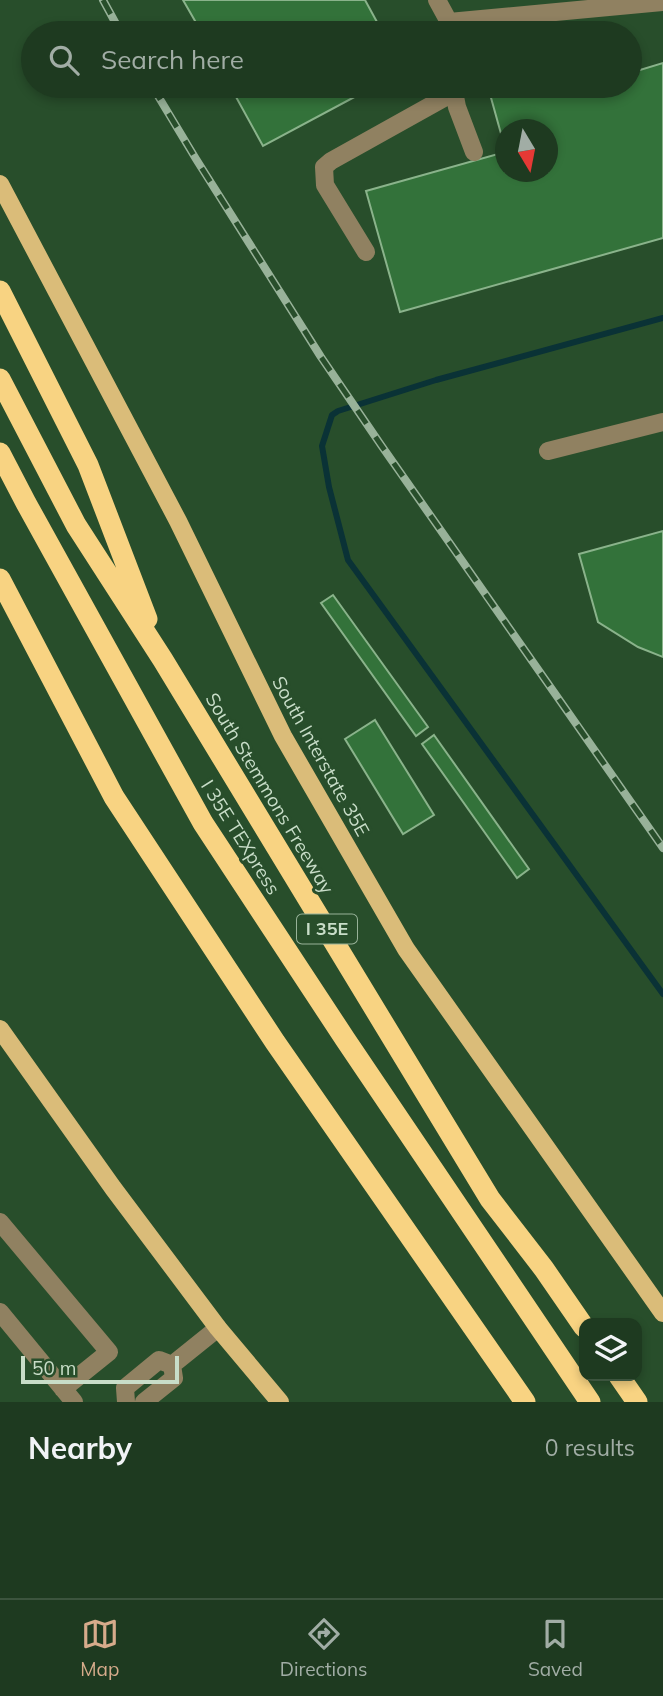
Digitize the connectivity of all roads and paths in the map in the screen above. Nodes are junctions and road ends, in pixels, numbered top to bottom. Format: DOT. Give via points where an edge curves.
graph roads {
  1 [pos="437,0"];
  2 [pos="663,3"];
  3 [pos="447,21"];
  4 [pos="535,21"];
  5 [pos="438,98"];
  6 [pos="455,98"];
  7 [pos="474,152"];
  8 [pos="0,184"];
  9 [pos="366,252"];
  10 [pos="0,291"];
  11 [pos="0,379"];
  12 [pos="663,422"];
  13 [pos="548,451"];
  14 [pos="0,453"];
  15 [pos="0,579"];
  16 [pos="163,660"];
  17 [pos="2,1037"];
  18 [pos="0,1222"];
  19 [pos="0,1312"];
  20 [pos="663,1313"];
  21 [pos="579,1320"];
  22 [pos="218,1328"];
  23 [pos="172,1365"];
  24 [pos="622,1381"];
  25 [pos="68,1395"];
  26 [pos="126,1402"];
  27 [pos="144,1402"];
  28 [pos="280,1402"];
  29 [pos="525,1402"];
  30 [pos="590,1402"];
  31 [pos="637,1402"];
  1 -- 3 [label="lane"];
  2 -- 4 [label="lane"];
  5 -- 9 [label="lane" via="324,167 326,185"];
  6 -- 7 [label="lane"];
  8 -- 20 [label="main road, South Interstate 35E" via="178,521 283,736 406,949"];
  10 -- 16 [label="highway" via="88,465"];
  11 -- 16 [label="highway, South Stemmons Freeway / I 35E" via="76,525"];
  12 -- 13 [label="lane"];
  14 -- 30 [label="highway, I 35E TEXpress" via="203,823"];
  15 -- 29 [label="highway" via="114,797 283,1053"];
  16 -- 21 [label="highway, South Stemmons Freeway / I 35E" via="490,1199"];
  17 -- 22 [label="main road"];
  18 -- 25 [label="lane" via="109,1352"];
  19 -- 25 [label="lane"];
  22 -- 23 [label="lane"];
  22 -- 28 [label="main road"];
  23 -- 26 [label="lane" via="159,1360 125,1388"];
  23 -- 27 [label="lane" via="174,1378"];
  24 -- 31 [label="highway"];
}
